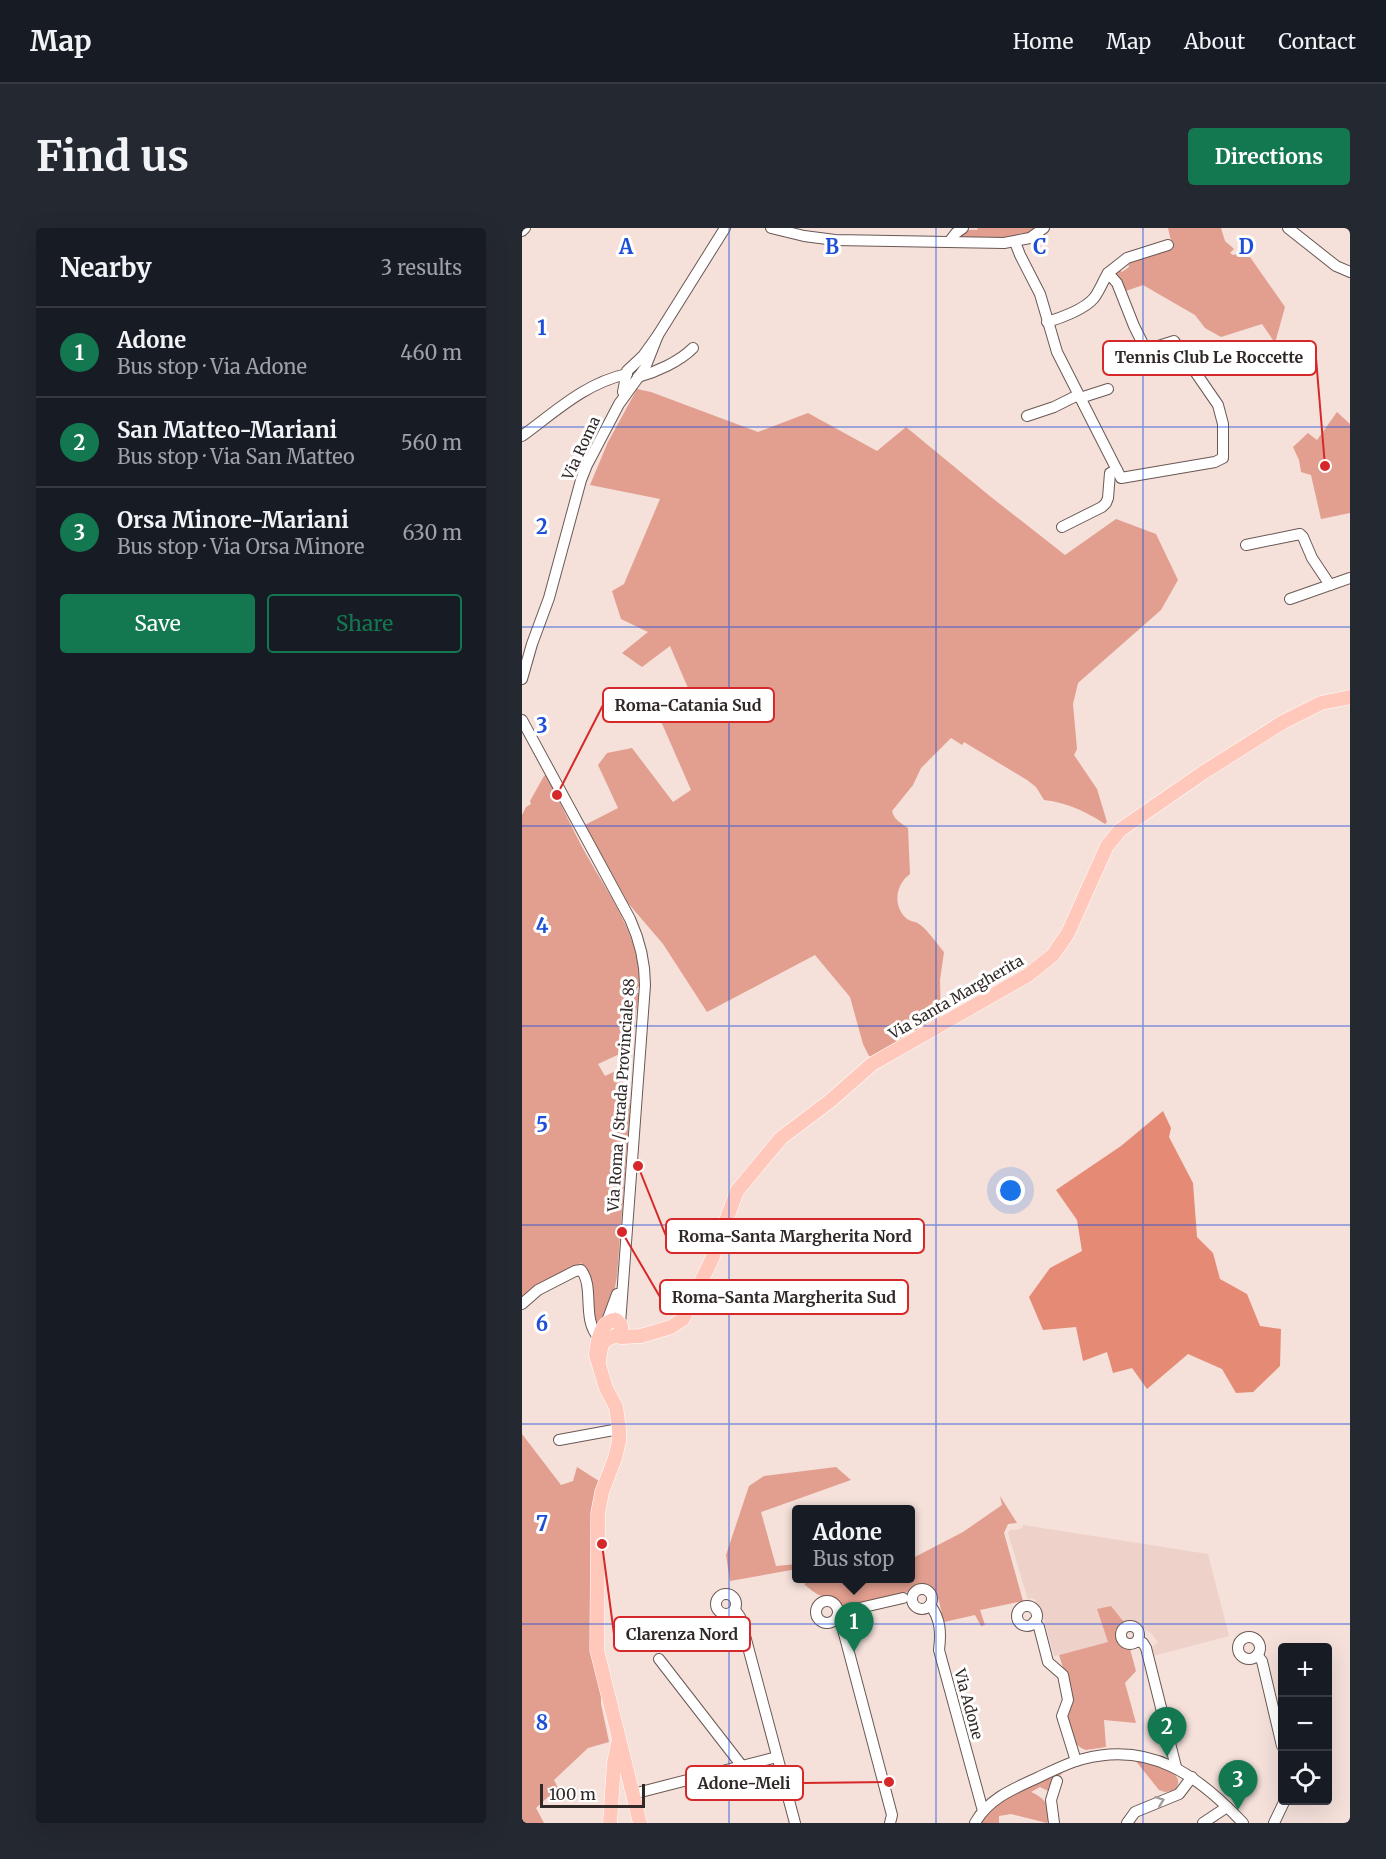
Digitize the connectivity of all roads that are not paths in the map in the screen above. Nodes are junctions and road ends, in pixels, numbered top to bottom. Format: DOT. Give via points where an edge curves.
graph roads {
  1 [pos="725,228"];
  2 [pos="771,228"];
  3 [pos="963,228"];
  4 [pos="1044,228"];
  5 [pos="1292,231"];
  6 [pos="949,242"];
  7 [pos="1012,242"];
  8 [pos="1168,244"];
  9 [pos="1350,272"];
  10 [pos="1108,273"];
  11 [pos="1047,322"];
  12 [pos="693,348"];
  13 [pos="644,362"];
  14 [pos="666,366"];
  15 [pos="632,377"];
  16 [pos="1108,389"];
  17 [pos="1079,397"];
  18 [pos="1027,416"];
  19 [pos="524,430"];
  20 [pos="1117,470"];
  21 [pos="1062,527"];
  22 [pos="1246,545"];
  23 [pos="1350,578"];
  24 [pos="1329,585"];
  25 [pos="1290,599"];
  26 [pos="532,644"];
  27 [pos="522,658"];
  28 [pos="522,679"];
  29 [pos="1350,697"];
  30 [pos="522,710"];
  31 [pos="522,720"];
  32 [pos="532,737"];
  33 [pos="522,1304"];
  34 [pos="611,1330"];
  35 [pos="619,1429"];
  36 [pos="559,1440"];
  37 [pos="903,1598"];
  38 [pos="930,1605"];
  39 [pos="735,1610"];
  40 [pos="1034,1622"];
  41 [pos="1137,1641"];
  42 [pos="1257,1655"];
  43 [pos="659,1659"];
  44 [pos="1278,1729"];
  45 [pos="777,1757"];
  46 [pos="1076,1761"];
  47 [pos="742,1766"];
  48 [pos="1176,1767"];
  49 [pos="621,1770"];
  50 [pos="1192,1777"];
  51 [pos="1057,1781"];
  52 [pos="633,1794"];
  53 [pos="1283,1805"];
  54 [pos="1227,1807"];
  55 [pos="983,1811"];
  56 [pos="891,1822"];
  57 [pos="610,1823"];
  58 [pos="640,1823"];
  59 [pos="795,1823"];
  60 [pos="975,1823"];
  61 [pos="1053,1823"];
  62 [pos="1127,1823"];
  63 [pos="1203,1823"];
  64 [pos="1243,1823"];
  65 [pos="1274,1823"];
  1 -- 13 [label="street, Via Roma"];
  2 -- 6 [label="street" via="817,238"];
  3 -- 6 [label="street"];
  4 -- 7 [label="street" via="1030,238"];
  5 -- 9 [label="street" via="1336,266"];
  6 -- 7 [label="street"];
  7 -- 11 [label="street" via="1040,294"];
  8 -- 10 [label="street" via="1126,258"];
  10 -- 11 [label="street" via="1090,302"];
  10 -- 20 [label="street" via="1117,283 1146,350 1174,341 1218,405 1223,424 1222,458 1215,462 1121,478"];
  11 -- 17 [label="street"];
  12 -- 14 [label="street"];
  13 -- 14 [label="street"];
  13 -- 15 [label="street, Via Roma" via="627,371"];
  14 -- 15 [label="street"];
  15 -- 19 [label="street" via="596,384"];
  15 -- 26 [label="street, Via Roma" via="581,480 549,598"];
  16 -- 17 [label="street"];
  17 -- 18 [label="street"];
  17 -- 20 [label="street"];
  20 -- 21 [label="street" via="1110,473 1108,498 1102,507"];
  22 -- 24 [label="street" via="1300,534"];
  23 -- 24 [label="street"];
  24 -- 25 [label="street"];
  26 -- 27 [label="street"];
  26 -- 28 [label="street"];
  29 -- 34 [label="main road, Via Santa Margherita" via="1321,703 1283,722 1128,823 1107,846 1068,933 1053,955 1028,975 872,1064 781,1138 737,1191 716,1250 683,1319 630,1337"];
  30 -- 32 [label="street"];
  31 -- 32 [label="street"];
  32 -- 34 [label="street, Via Roma / Strada Provinciale 88" via="630,919 645,966 623,1270"];
  33 -- 34 [label="street" via="538,1290 581,1270 591,1326"];
  34 -- 35 [label="main road" via="597,1354 606,1388 616,1407"];
  35 -- 36 [label="street"];
  35 -- 49 [label="main road" via="615,1458 598,1513 597,1650 618,1738"];
  37 -- 56 [label="street" via="837,1616"];
  38 -- 55 [label="street, Via Adone" via="937,1615 941,1632 939,1650"];
  39 -- 45 [label="street"];
  40 -- 46 [label="street" via="1039,1627 1048,1662 1063,1675 1068,1700 1062,1716"];
  41 -- 48 [label="street" via="1146,1648"];
  42 -- 44 [label="street"];
  43 -- 47 [label="street"];
  45 -- 47 [label="street"];
  45 -- 59 [label="street"];
  46 -- 48 [label="street" via="1119,1754"];
  46 -- 55 [label="street" via="1003,1795"];
  47 -- 52 [label="street"];
  48 -- 50 [label="street"];
  49 -- 52 [label="main road"];
  49 -- 57 [label="main road"];
  50 -- 54 [label="street"];
  62 -- 50 [label="street, one-way" via="1134,1812 1179,1794"];
  51 -- 61 [label="street" via="1051,1800"];
  52 -- 58 [label="main road"];
  53 -- 65 [label="street"];
  54 -- 63 [label="street"];
  54 -- 64 [label="street"];
  55 -- 60 [label="street"];
}
